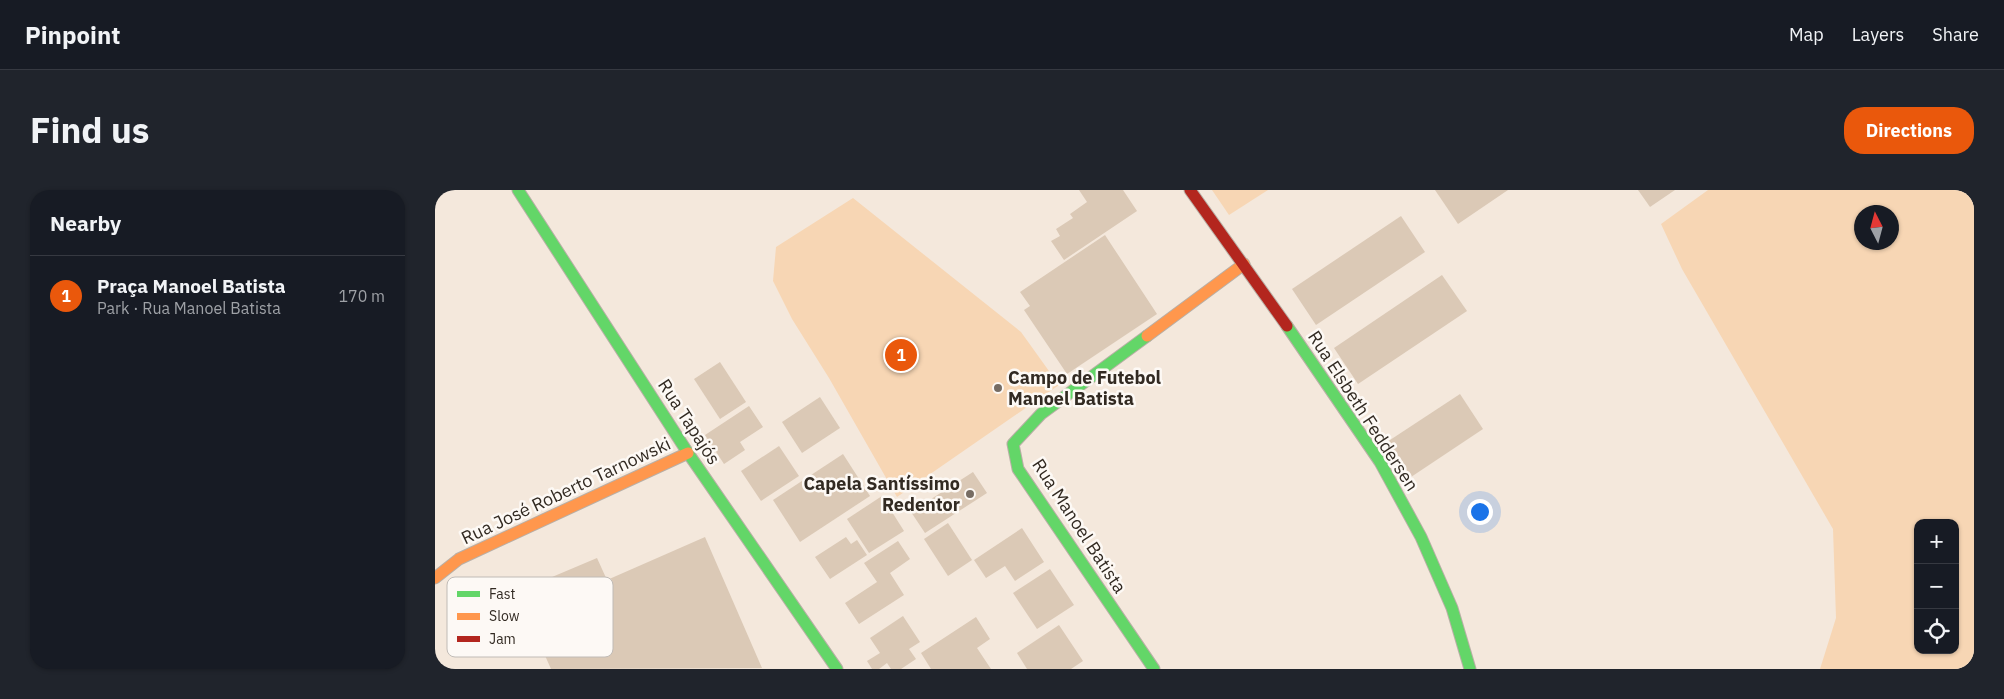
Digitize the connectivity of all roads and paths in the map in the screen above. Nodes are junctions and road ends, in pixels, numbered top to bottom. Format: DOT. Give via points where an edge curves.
graph roads {
  1 [pos="518,190"];
  2 [pos="1191,190"];
  3 [pos="1244,264"];
  4 [pos="688,453"];
  5 [pos="435,578"];
  6 [pos="837,669"];
  7 [pos="1154,669"];
  8 [pos="1470,669"];
  1 -- 4 [label="street, Rua Tapajós"];
  2 -- 3 [label="street, Rua Elsbeth Feddersen"];
  3 -- 7 [label="street, Rua Manoel Batista" via="1041,414 1013,444 1018,469"];
  3 -- 8 [label="street, Rua Elsbeth Feddersen" via="1379,462 1421,537 1452,608"];
  4 -- 5 [label="street, Rua José Roberto Tarnowski" via="459,559"];
  4 -- 6 [label="street, Rua Tapajós"];
}
